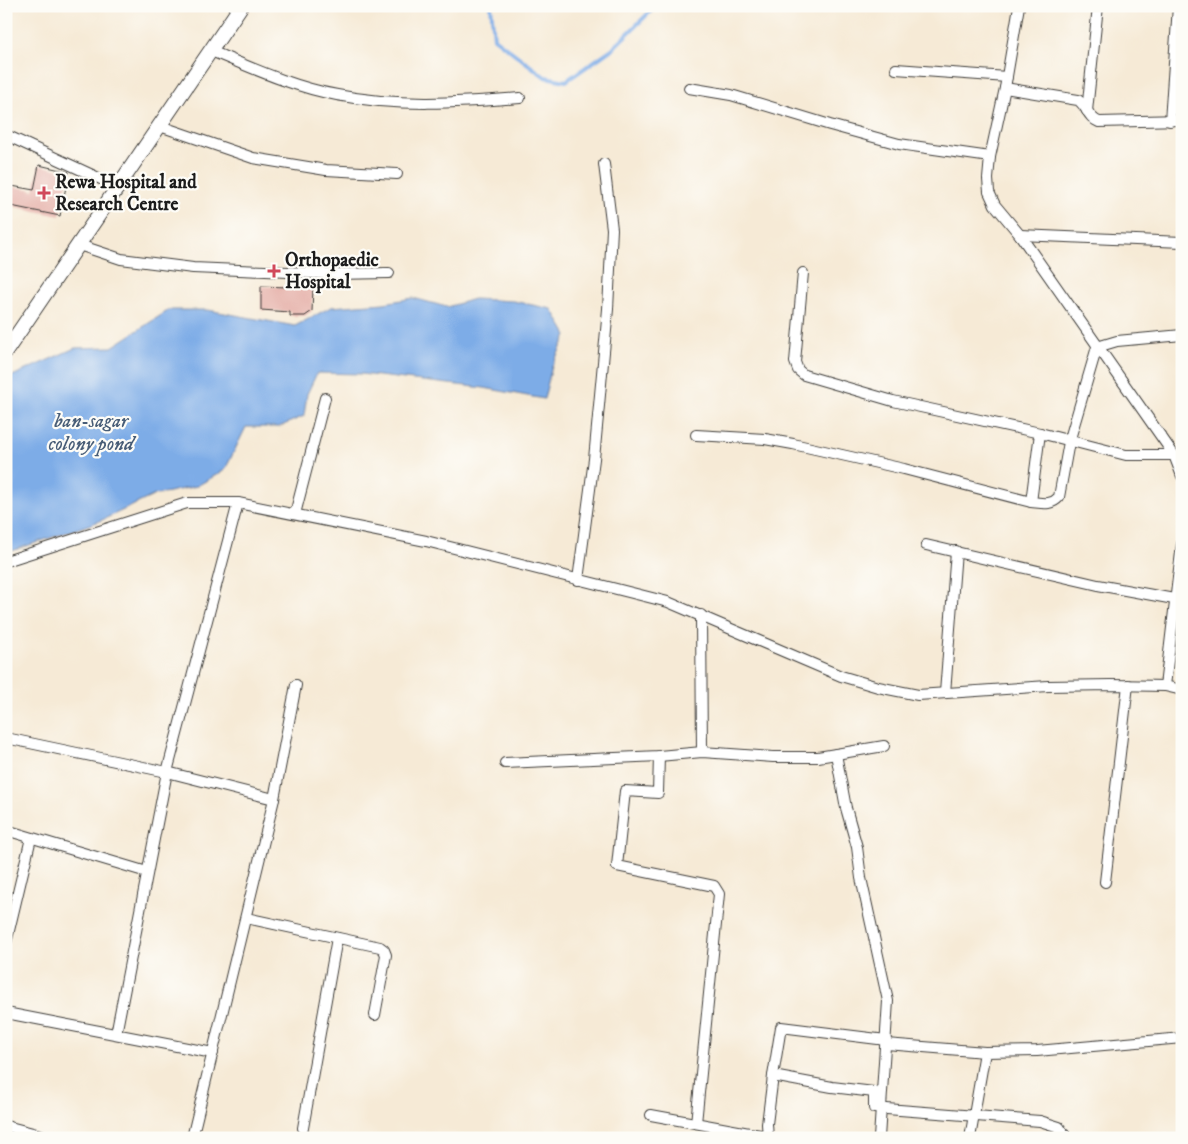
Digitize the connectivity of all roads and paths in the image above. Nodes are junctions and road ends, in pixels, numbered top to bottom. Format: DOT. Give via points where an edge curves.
graph roads {
  1 [pos="241,6"];
  2 [pos="1019,6"];
  3 [pos="1098,6"];
  4 [pos="1178,6"];
  5 [pos="211,51"];
  6 [pos="896,69"];
  7 [pos="1007,77"];
  8 [pos="689,88"];
  9 [pos="1005,88"];
  10 [pos="520,98"];
  11 [pos="1087,110"];
  12 [pos="1182,120"];
  13 [pos="1170,121"];
  14 [pos="160,126"];
  15 [pos="6,135"];
  16 [pos="990,157"];
  17 [pos="604,164"];
  18 [pos="397,174"];
  19 [pos="118,187"];
  20 [pos="1020,235"];
  21 [pos="1182,242"];
  22 [pos="79,245"];
  23 [pos="389,273"];
  24 [pos="803,273"];
  25 [pos="1182,335"];
  26 [pos="1097,347"];
  27 [pos="6,351"];
  28 [pos="325,398"];
  29 [pos="1040,433"];
  30 [pos="696,435"];
  31 [pos="1069,442"];
  32 [pos="1174,455"];
  33 [pos="1182,476"];
  34 [pos="1030,502"];
  35 [pos="238,503"];
  36 [pos="295,514"];
  37 [pos="1182,544"];
  38 [pos="926,545"];
  39 [pos="956,551"];
  40 [pos="6,561"];
  41 [pos="578,580"];
  42 [pos="1174,599"];
  43 [pos="701,616"];
  44 [pos="296,685"];
  45 [pos="1128,685"];
  46 [pos="1164,686"];
  47 [pos="1182,690"];
  48 [pos="945,693"];
  49 [pos="6,738"];
  50 [pos="884,746"];
  51 [pos="702,752"];
  52 [pos="836,754"];
  53 [pos="659,756"];
  54 [pos="505,763"];
  55 [pos="167,772"];
  56 [pos="274,799"];
  57 [pos="6,830"];
  58 [pos="31,838"];
  59 [pos="148,872"];
  60 [pos="1105,882"];
  61 [pos="246,918"];
  62 [pos="337,938"];
  63 [pos="6,943"];
  64 [pos="6,1013"];
  65 [pos="375,1014"];
  66 [pos="116,1034"];
  67 [pos="1182,1038"];
  68 [pos="886,1042"];
  69 [pos="985,1052"];
  70 [pos="213,1053"];
  71 [pos="773,1076"];
  72 [pos="882,1109"];
  73 [pos="651,1115"];
  74 [pos="973,1116"];
  75 [pos="696,1123"];
  76 [pos="6,1126"];
  77 [pos="303,1128"];
  78 [pos="52,1138"];
  79 [pos="192,1138"];
  80 [pos="766,1138"];
  81 [pos="879,1138"];
  82 [pos="970,1138"];
  83 [pos="1067,1138"];
  1 -- 5 [label="main road"];
  2 -- 7 [label="street"];
  3 -- 11 [label="street"];
  4 -- 13 [label="street"];
  5 -- 10 [label="street" via="274,77 336,95 380,101 451,103"];
  5 -- 14 [label="main road"];
  6 -- 7 [label="street"];
  7 -- 9 [label="street"];
  8 -- 16 [label="street" via="731,94 899,144"];
  9 -- 11 [label="street" via="1078,100"];
  9 -- 16 [label="street"];
  11 -- 13 [label="street" via="1090,117 1105,123"];
  12 -- 13 [label="street"];
  14 -- 18 [label="street" via="252,158 326,170"];
  14 -- 19 [label="main road"];
  15 -- 19 [label="street"];
  16 -- 20 [label="street" via="989,192 995,205"];
  17 -- 41 [label="street" via="612,229 608,310 594,459"];
  19 -- 22 [label="main road"];
  20 -- 21 [label="street"];
  20 -- 26 [label="street"];
  22 -- 23 [label="street" via="121,259 193,268"];
  22 -- 27 [label="main road"];
  24 -- 29 [label="street" via="795,362 804,375 893,401"];
  25 -- 26 [label="street" via="1117,341"];
  26 -- 31 [label="street"];
  26 -- 32 [label="street"];
  28 -- 36 [label="street"];
  29 -- 31 [label="street"];
  29 -- 34 [label="street"];
  30 -- 34 [label="street" via="793,444"];
  31 -- 32 [label="street" via="1126,455"];
  31 -- 34 [label="street" via="1059,497 1050,504"];
  32 -- 33 [label="street"];
  35 -- 36 [label="street"];
  35 -- 40 [label="street" via="187,503"];
  35 -- 55 [label="street"];
  36 -- 41 [label="street" via="426,541"];
  37 -- 42 [label="street"];
  38 -- 39 [label="street"];
  39 -- 42 [label="street" via="1098,585"];
  39 -- 48 [label="street"];
  41 -- 43 [label="street" via="668,602"];
  42 -- 46 [label="street"];
  43 -- 48 [label="street" via="840,676 918,695"];
  43 -- 51 [label="street"];
  44 -- 56 [label="street"];
  45 -- 46 [label="street"];
  45 -- 48 [label="street"];
  45 -- 60 [label="street"];
  46 -- 47 [label="street"];
  49 -- 55 [label="street"];
  50 -- 52 [label="street"];
  51 -- 52 [label="street" via="773,757"];
  51 -- 53 [label="street"];
  52 -- 68 [label="street" via="888,1001"];
  53 -- 54 [label="street"];
  53 -- 75 [label="street" via="658,793 625,791 617,866 714,886 718,891"];
  55 -- 56 [label="street"];
  55 -- 59 [label="street"];
  56 -- 61 [label="street"];
  57 -- 58 [label="street"];
  58 -- 59 [label="street"];
  58 -- 63 [label="street"];
  59 -- 66 [label="street"];
  61 -- 62 [label="street"];
  61 -- 70 [label="street"];
  62 -- 65 [label="street" via="384,950 386,956"];
  62 -- 77 [label="street"];
  64 -- 66 [label="street"];
  66 -- 70 [label="street"];
  67 -- 69 [label="street"];
  68 -- 69 [label="street"];
  68 -- 71 [label="street" via="781,1026"];
  68 -- 72 [label="street"];
  69 -- 74 [label="street"];
  70 -- 79 [label="street"];
  71 -- 72 [label="street" via="874,1092 874,1108"];
  71 -- 80 [label="street"];
  72 -- 74 [label="street"];
  72 -- 81 [label="street"];
  73 -- 75 [label="street"];
  74 -- 82 [label="street"];
  74 -- 83 [label="street" via="1053,1124"];
  75 -- 80 [label="street"];
  76 -- 78 [label="street"];
}
